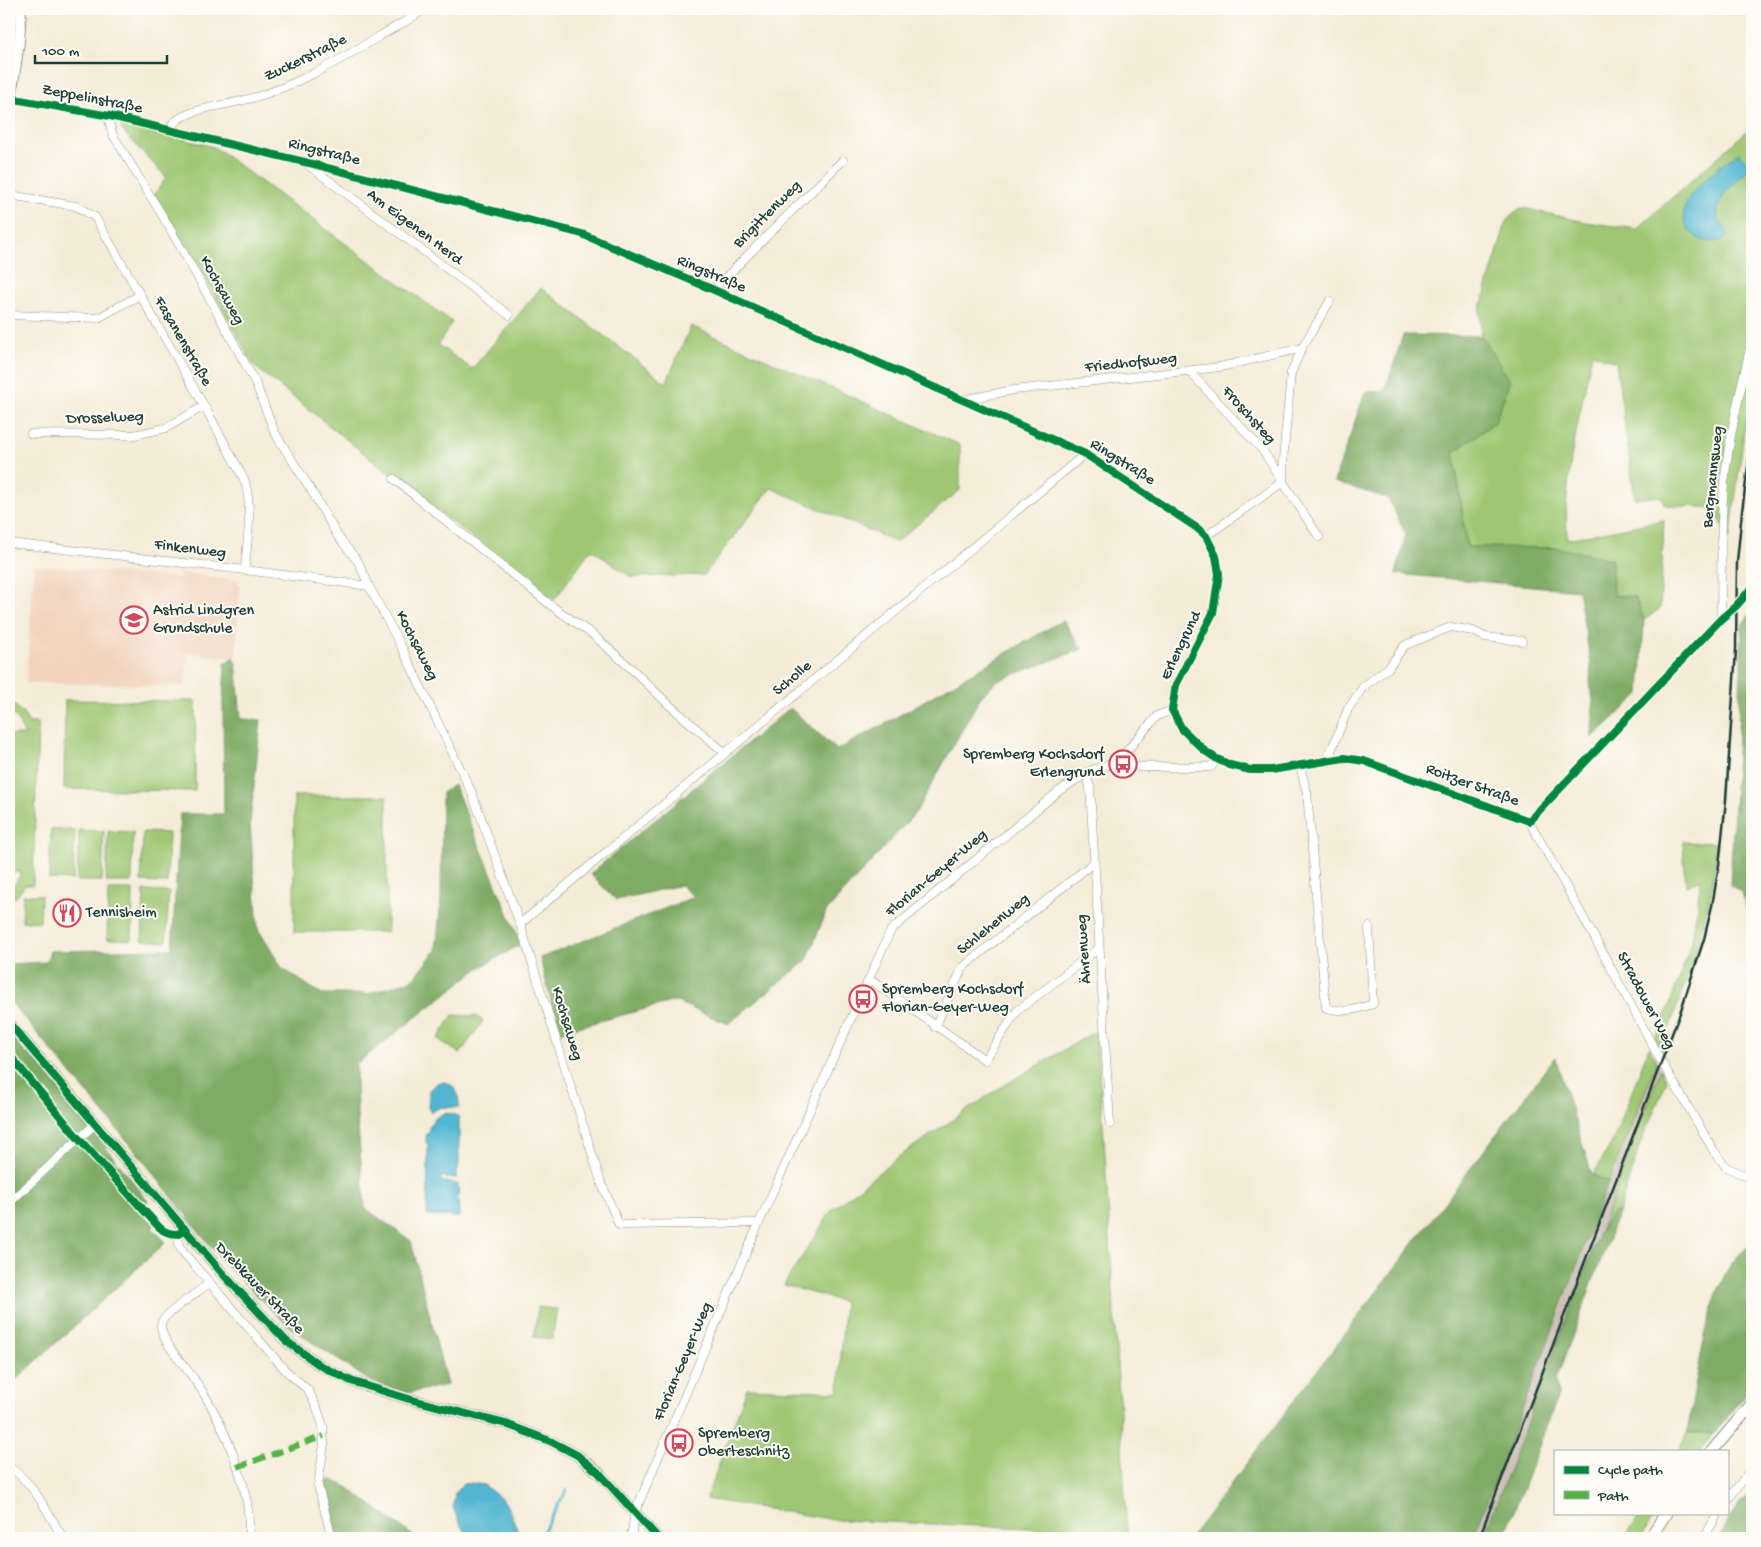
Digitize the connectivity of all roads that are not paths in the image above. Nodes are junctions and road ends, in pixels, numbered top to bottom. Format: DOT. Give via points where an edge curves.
graph roads {
  1 [pos="21,9"];
  2 [pos="421,10"];
  3 [pos="10,98"];
  4 [pos="9,111"];
  5 [pos="110,116"];
  6 [pos="170,130"];
  7 [pos="843,160"];
  8 [pos="304,162"];
  9 [pos="9,196"];
  10 [pos="714,290"];
  11 [pos="140,296"];
  12 [pos="1330,301"];
  13 [pos="9,315"];
  14 [pos="509,315"];
  15 [pos="1752,340"];
  16 [pos="1302,348"];
  17 [pos="1189,371"];
  18 [pos="962,400"];
  19 [pos="204,406"];
  20 [pos="31,434"];
  21 [pos="1084,454"];
  22 [pos="394,479"];
  23 [pos="1283,482"];
  24 [pos="1206,536"];
  25 [pos="1319,537"];
  26 [pos="9,543"];
  27 [pos="245,570"];
  28 [pos="368,586"];
  29 [pos="1752,588"];
  30 [pos="1721,619"];
  31 [pos="1522,641"];
  32 [pos="1172,710"];
  33 [pos="725,753"];
  34 [pos="1217,759"];
  35 [pos="1327,761"];
  36 [pos="1300,766"];
  37 [pos="1138,767"];
  38 [pos="1086,773"];
  39 [pos="1529,821"];
  40 [pos="1093,863"];
  41 [pos="520,924"];
  42 [pos="1369,927"];
  43 [pos="1099,948"];
  44 [pos="869,979"];
  45 [pos="9,1023"];
  46 [pos="935,1027"];
  47 [pos="94,1124"];
  48 [pos="1110,1124"];
  49 [pos="1752,1180"];
  50 [pos="9,1203"];
  51 [pos="759,1223"];
  52 [pos="184,1228"];
  53 [pos="209,1284"];
  54 [pos="1752,1404"];
  55 [pos="1713,1450"];
  56 [pos="9,1467"];
  57 [pos="1752,1468"];
  58 [pos="1728,1501"];
  59 [pos="635,1512"];
  60 [pos="1665,1514"];
  61 [pos="1717,1514"];
  62 [pos="63,1538"];
  63 [pos="248,1538"];
  64 [pos="332,1538"];
  65 [pos="631,1538"];
  66 [pos="658,1538"];
  67 [pos="1650,1538"];
  68 [pos="1704,1538"];
  1 -- 3 [label="street"];
  2 -- 6 [label="street, Zuckerstraße" via="336,63 290,85 187,115 171,124"];
  3 -- 4 [label="street"];
  3 -- 5 [label="street, Zeppelinstraße"];
  5 -- 6 [label="street, Zeppelinstraße"];
  5 -- 28 [label="street, Kochsaweg" via="113,135 250,372 275,433 337,535 359,563"];
  6 -- 8 [label="street, Ringstraße"];
  7 -- 10 [label="street, Brigittenweg"];
  8 -- 10 [label="street, Ringstraße" via="582,234"];
  8 -- 14 [label="street, Am Eigenen Herd"];
  9 -- 11 [label="street, Fasanenstraße" via="76,206 95,217"];
  10 -- 18 [label="street, Ringstraße"];
  11 -- 13 [label="street" via="98,318"];
  11 -- 19 [label="street, Fasanenstraße"];
  12 -- 16 [label="street"];
  15 -- 30 [label="street, Bergmannsweg" via="1724,483"];
  16 -- 17 [label="street, Friedhofsweg"];
  16 -- 23 [label="street" via="1292,373"];
  17 -- 18 [label="street, Friedhofsweg" via="1014,390"];
  17 -- 23 [label="street, Froschsteg" via="1263,451"];
  18 -- 21 [label="street, Ringstraße"];
  19 -- 20 [label="street, Drosselweg" via="166,428 134,435"];
  19 -- 27 [label="street, Fasanenstraße" via="249,494"];
  21 -- 24 [label="street, Ringstraße"];
  21 -- 33 [label="street, Scholle"];
  22 -- 33 [label="street" via="553,607 592,634"];
  23 -- 24 [label="street"];
  23 -- 25 [label="street"];
  24 -- 32 [label="street, Erlengrund" via="1216,556 1218,574 1213,614 1176,685"];
  26 -- 27 [label="street, Finkenweg"];
  27 -- 28 [label="street, Finkenweg"];
  28 -- 41 [label="street, Kochsaweg" via="403,650 472,793"];
  29 -- 30 [label="street, Roitzer Straße"];
  30 -- 39 [label="street, Roitzer Straße"];
  31 -- 35 [label="street" via="1485,637 1451,627 1405,645 1389,667 1363,687 1348,709"];
  32 -- 34 [label="street, Roitzer Straße" via="1182,729"];
  32 -- 38 [label="street, Florian-Geyer-Weg" via="1157,716 1117,762"];
  33 -- 41 [label="street, Scholle"];
  34 -- 36 [label="street, Roitzer Straße" via="1250,770"];
  34 -- 37 [label="street" via="1211,767"];
  35 -- 36 [label="street, Roitzer Straße"];
  35 -- 39 [label="street, Roitzer Straße" via="1344,758 1364,761"];
  36 -- 42 [label="street" via="1312,838 1326,1008 1339,1011 1373,1004"];
  38 -- 40 [label="street, Ährenweg" via="1090,787"];
  38 -- 44 [label="street, Florian-Geyer-Weg" via="1059,791 891,930"];
  39 -- 49 [label="street, Stradower Weg" via="1714,1151 1726,1167"];
  40 -- 43 [label="street, Ährenweg"];
  40 -- 46 [label="street, Schlehenweg" via="963,967"];
  41 -- 51 [label="street, Kochsaweg" via="601,1182 619,1225"];
  43 -- 46 [label="street" via="1017,1011 985,1060"];
  43 -- 48 [label="street, Ährenweg"];
  44 -- 46 [label="street"];
  44 -- 51 [label="street, Florian-Geyer-Weg"];
  45 -- 47 [label="street, Drebkauer Straße"];
  47 -- 50 [label="street"];
  47 -- 52 [label="street, Drebkauer Straße"];
  51 -- 59 [label="street, Florian-Geyer-Weg"];
  52 -- 53 [label="street" via="178,1234 179,1246"];
  52 -- 59 [label="street, Drebkauer Straße" via="286,1341 321,1366 351,1381 506,1424 550,1441 577,1455 599,1473"];
  53 -- 63 [label="street" via="170,1312 161,1322 161,1331 196,1381 231,1450 246,1496"];
  53 -- 64 [label="street" via="286,1371 308,1390 317,1408 324,1444 318,1486"];
  54 -- 55 [label="main road"];
  56 -- 62 [label="street" via="30,1485"];
  57 -- 58 [label="street"];
  59 -- 65 [label="street, Florian-Geyer-Weg"];
  59 -- 66 [label="street, Drebkauer Straße"];
  60 -- 67 [label="main road"];
  61 -- 68 [label="street"];
}
